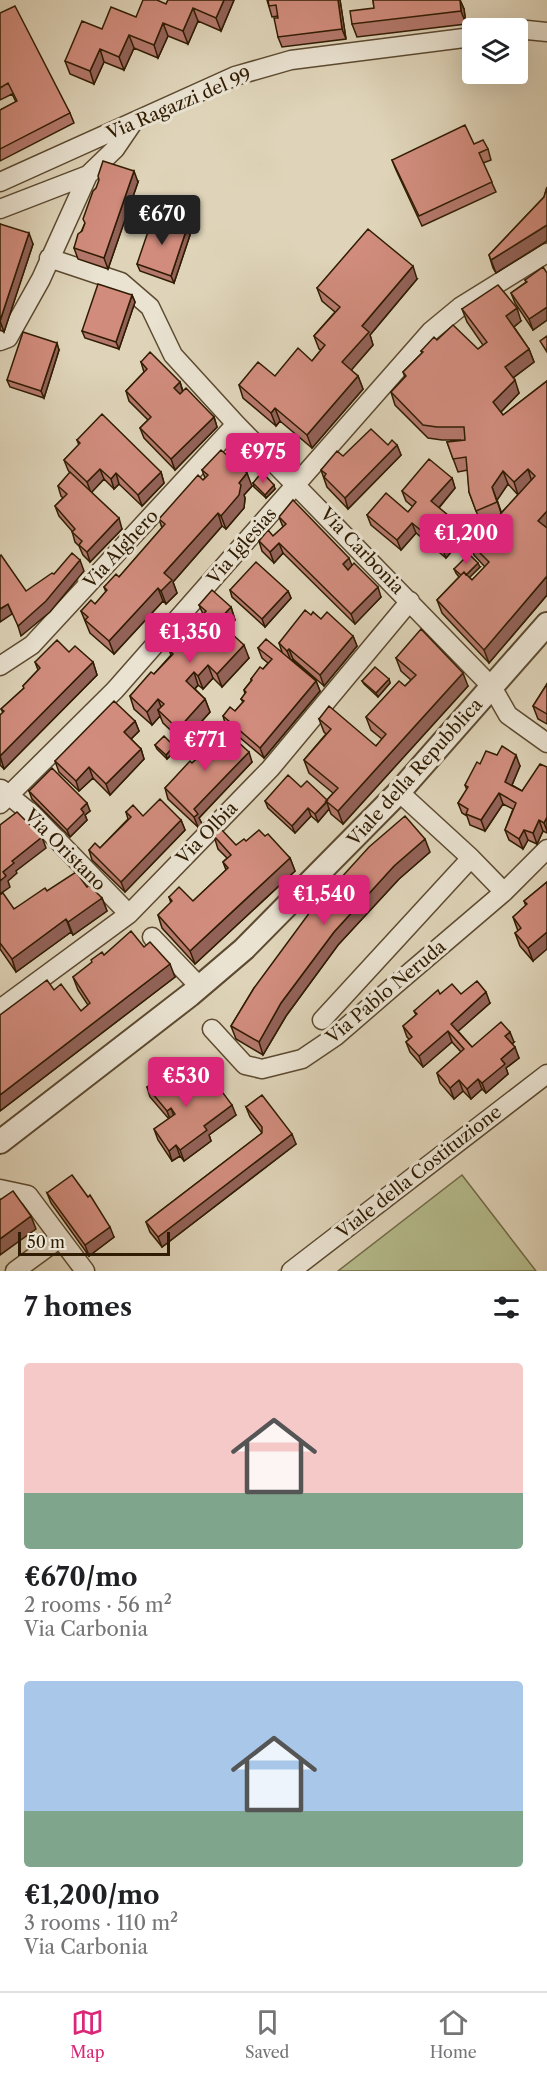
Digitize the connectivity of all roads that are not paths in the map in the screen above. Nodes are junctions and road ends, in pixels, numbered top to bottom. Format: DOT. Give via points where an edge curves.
graph roads {
  1 [pos="528,30"];
  2 [pos="547,32"];
  3 [pos="462,38"];
  4 [pos="132,124"];
  5 [pos="88,175"];
  6 [pos="0,182"];
  7 [pos="0,209"];
  8 [pos="547,253"];
  9 [pos="49,258"];
  10 [pos="0,341"];
  11 [pos="236,423"];
  12 [pos="297,485"];
  13 [pos="410,602"];
  14 [pos="547,624"];
  15 [pos="0,666"];
  16 [pos="492,687"];
  17 [pos="547,743"];
  18 [pos="399,792"];
  19 [pos="3,796"];
  20 [pos="547,849"];
  21 [pos="471,858"];
  22 [pos="504,892"];
  23 [pos="129,914"];
  24 [pos="152,937"];
  25 [pos="200,987"];
  26 [pos="0,1009"];
  27 [pos="322,1020"];
  28 [pos="212,1029"];
  29 [pos="547,1074"];
  30 [pos="0,1142"];
  31 [pos="0,1189"];
  32 [pos="60,1238"];
  33 [pos="15,1271"];
  34 [pos="84,1271"];
  35 [pos="291,1271"];
  1 -- 2 [label="street"];
  3 -- 4 [label="street, Via Ragazzi del 99" via="291,60 235,76"];
  4 -- 5 [label="street" via="115,149"];
  4 -- 6 [label="street, Via Ragazzi del 99"];
  5 -- 7 [label="street"];
  5 -- 9 [label="street"];
  8 -- 12 [label="street, Via Iglesias" via="460,307 431,331"];
  9 -- 10 [label="street" via="8,338"];
  9 -- 11 [label="street, Via Carbonia" via="121,282 150,307 173,355"];
  11 -- 12 [label="street, Via Carbonia"];
  11 -- 15 [label="street, Via Alghero" via="32,645"];
  12 -- 13 [label="street, Via Carbonia"];
  12 -- 19 [label="street, Via Iglesias" via="115,690"];
  13 -- 16 [label="street, Via Carbonia"];
  13 -- 23 [label="street, Via Olbia" via="270,769"];
  14 -- 16 [label="street, Viale della Repubblica"];
  16 -- 17 [label="street" via="508,715"];
  16 -- 18 [label="street, Viale della Repubblica"];
  18 -- 21 [label="street"];
  18 -- 25 [label="street, Viale della Repubblica" via="244,949"];
  19 -- 23 [label="street, Via Oristano" via="33,815"];
  20 -- 22 [label="street, Via Pablo Neruda"];
  21 -- 22 [label="street"];
  21 -- 27 [label="street"];
  22 -- 28 [label="street, Via Pablo Neruda" via="336,1036 302,1059 261,1069 244,1065"];
  23 -- 26 [label="street, Via Olbia"];
  24 -- 25 [label="street"];
  25 -- 30 [label="street, Viale della Repubblica"];
  29 -- 35 [label="street, Viale della Costituzione"];
  31 -- 32 [label="street" via="28,1195"];
  32 -- 33 [label="street"];
  32 -- 34 [label="street"];
}
